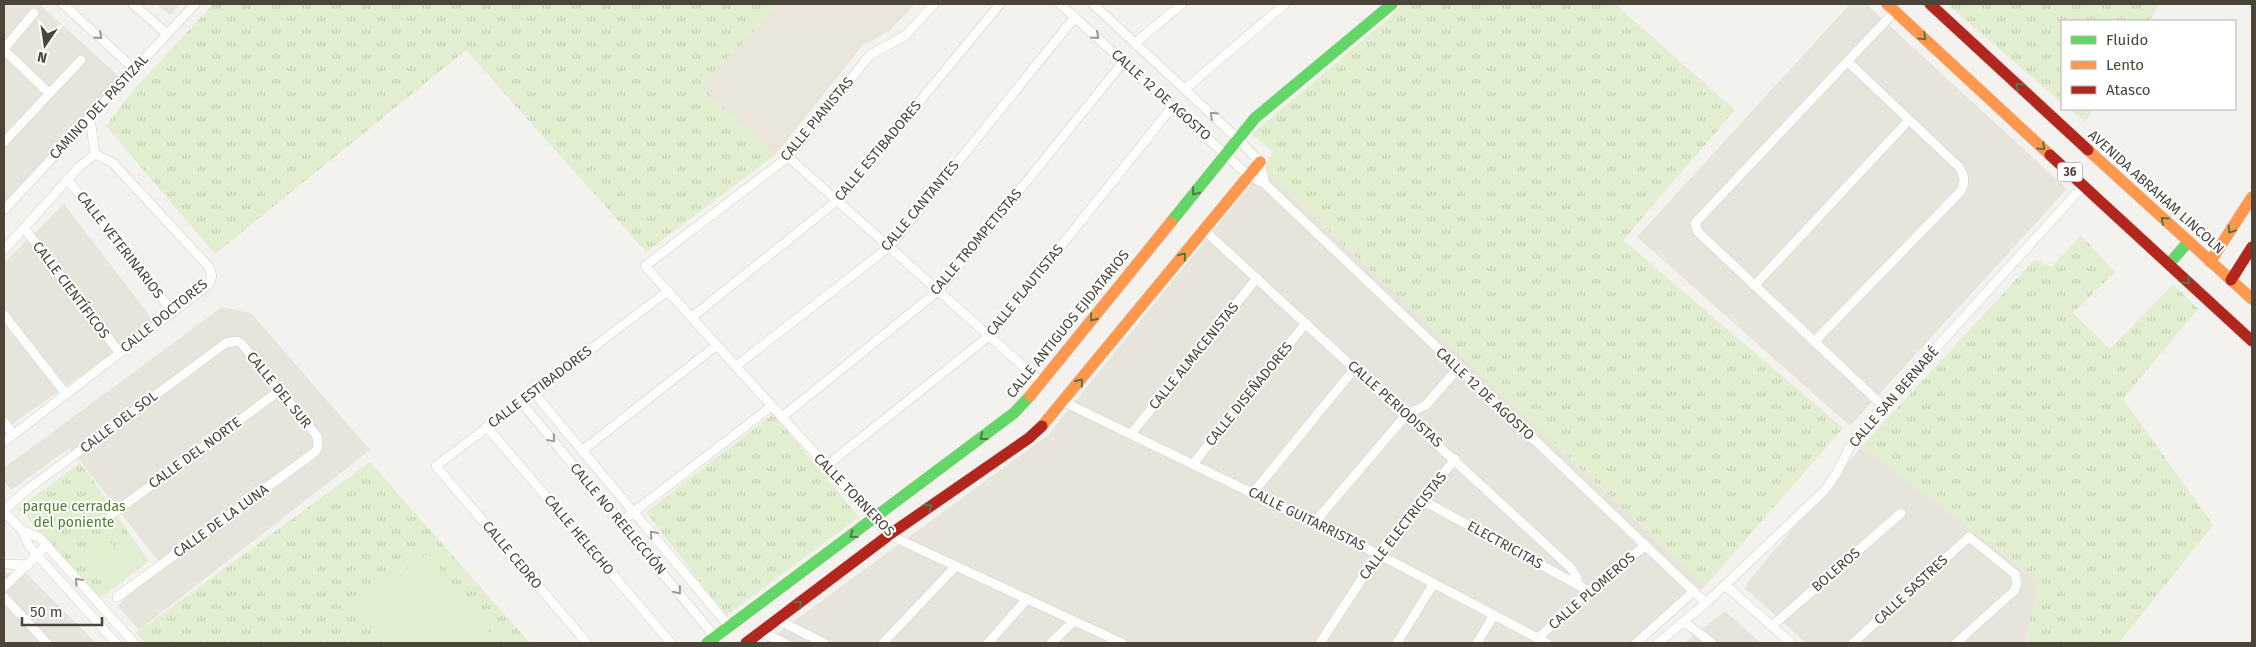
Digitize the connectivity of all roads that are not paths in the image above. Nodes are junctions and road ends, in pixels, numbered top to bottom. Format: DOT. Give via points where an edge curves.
graph roads {
  1 [pos="62,4"];
  2 [pos="133,4"];
  3 [pos="195,4"];
  4 [pos="934,4"];
  5 [pos="1000,4"];
  6 [pos="1060,4"];
  7 [pos="1093,4"];
  8 [pos="1182,4"];
  9 [pos="1285,4"];
  10 [pos="1392,4"];
  11 [pos="1930,4"];
  12 [pos="1891,7"];
  13 [pos="34,13"];
  14 [pos="1075,17"];
  15 [pos="167,34"];
  16 [pos="1135,43"];
  17 [pos="4,49"];
  18 [pos="81,60"];
  19 [pos="1124,61"];
  20 [pos="1847,61"];
  21 [pos="134,69"];
  22 [pos="1185,89"];
  23 [pos="49,93"];
  24 [pos="1173,106"];
  25 [pos="90,118"];
  26 [pos="1909,120"];
  27 [pos="1238,139"];
  28 [pos="4,142"];
  29 [pos="96,154"];
  30 [pos="1226,154"];
  31 [pos="788,157"];
  32 [pos="1260,162"];
  33 [pos="1248,175"];
  34 [pos="68,180"];
  35 [pos="1265,184"];
  36 [pos="2084,185"];
  37 [pos="2252,197"];
  38 [pos="838,200"];
  39 [pos="4,210"];
  40 [pos="24,228"];
  41 [pos="1204,230"];
  42 [pos="2188,242"];
  43 [pos="889,247"];
  44 [pos="2252,247"];
  45 [pos="4,250"];
  46 [pos="2210,262"];
  47 [pos="2169,264"];
  48 [pos="646,266"];
  49 [pos="1257,278"];
  50 [pos="2231,280"];
  51 [pos="1754,286"];
  52 [pos="668,291"];
  53 [pos="938,291"];
  54 [pos="2252,299"];
  55 [pos="172,311"];
  56 [pos="4,315"];
  57 [pos="692,317"];
  58 [pos="1306,323"];
  59 [pos="989,336"];
  60 [pos="237,341"];
  61 [pos="2252,341"];
  62 [pos="1814,342"];
  63 [pos="717,345"];
  64 [pos="119,352"];
  65 [pos="736,366"];
  66 [pos="1355,368"];
  67 [pos="1458,368"];
  68 [pos="1042,382"];
  69 [pos="279,391"];
  70 [pos="534,392"];
  71 [pos="66,394"];
  72 [pos="521,402"];
  73 [pos="1064,402"];
  74 [pos="772,406"];
  75 [pos="1883,406"];
  76 [pos="1407,414"];
  77 [pos="782,416"];
  78 [pos="4,422"];
  79 [pos="487,427"];
  80 [pos="13,434"];
  81 [pos="1131,434"];
  82 [pos="4,442"];
  83 [pos="319,442"];
  84 [pos="583,450"];
  85 [pos="1455,459"];
  86 [pos="1193,464"];
  87 [pos="436,466"];
  88 [pos="826,466"];
  89 [pos="1253,493"];
  90 [pos="1422,500"];
  91 [pos="4,511"];
  92 [pos="634,512"];
  93 [pos="1901,513"];
  94 [pos="112,515"];
  95 [pos="874,519"];
  96 [pos="622,521"];
  97 [pos="1314,522"];
  98 [pos="22,530"];
  99 [pos="889,536"];
  100 [pos="47,545"];
  101 [pos="1646,545"];
  102 [pos="1378,554"];
  103 [pos="37,555"];
  104 [pos="4,564"];
  105 [pos="28,565"];
  106 [pos="956,566"];
  107 [pos="1434,583"];
  108 [pos="1578,585"];
  109 [pos="1725,585"];
  110 [pos="4,587"];
  111 [pos="1589,591"];
  112 [pos="1694,591"];
  113 [pos="4,597"];
  114 [pos="117,597"];
  115 [pos="1027,599"];
  116 [pos="1706,602"];
  117 [pos="1494,615"];
  118 [pos="778,620"];
  119 [pos="1074,621"];
  120 [pos="1684,622"];
  121 [pos="729,626"];
  122 [pos="1772,626"];
  123 [pos="762,632"];
  124 [pos="1538,638"];
  125 [pos="711,640"];
  126 [pos="47,643"];
  127 [pos="116,643"];
  128 [pos="134,643"];
  129 [pos="587,643"];
  130 [pos="671,643"];
  131 [pos="746,643"];
  132 [pos="785,643"];
  133 [pos="824,643"];
  134 [pos="883,643"];
  135 [pos="988,643"];
  136 [pos="1051,643"];
  137 [pos="1122,643"];
  138 [pos="1320,643"];
  139 [pos="1397,643"];
  140 [pos="1477,643"];
  141 [pos="1547,643"];
  142 [pos="1636,643"];
  143 [pos="1658,643"];
  144 [pos="1712,643"];
  145 [pos="1791,643"];
  146 [pos="1853,643"];
  147 [pos="1956,643"];
  1 -- 21 [label="street, one-way"];
  2 -- 15 [label="street"];
  3 -- 15 [label="street, CAMINO DEL PASTIZAL"];
  4 -- 31 [label="street, CALLE PIANISTAS" via="906,35 870,56"];
  5 -- 38 [label="street, CALLE ESTIBADORES"];
  6 -- 14 [label="street, CALLE 12 DE AGOSTO"];
  7 -- 16 [label="street, CALLE 12 DE AGOSTO"];
  8 -- 16 [label="street"];
  9 -- 22 [label="street"];
  10 -- 27 [label="street, CALLE ANTIGUOS EJIDATARIOS" via="1264,111"];
  42 -- 11 [label="street, AVENIDA ABRAHAM LINCOLN / 36, one-way"];
  12 -- 20 [label="street"];
  12 -- 36 [label="street, 36, one-way"];
  13 -- 17 [label="street"];
  14 -- 19 [label="street, CALLE 12 DE AGOSTO, one-way"];
  14 -- 43 [label="street, CALLE CANTANTES"];
  15 -- 21 [label="street, CAMINO DEL PASTIZAL"];
  16 -- 22 [label="street, CALLE 12 DE AGOSTO"];
  17 -- 23 [label="street"];
  18 -- 23 [label="street"];
  19 -- 24 [label="street, CALLE 12 DE AGOSTO"];
  19 -- 53 [label="street, CALLE TROMPETISTAS"];
  20 -- 26 [label="street"];
  20 -- 51 [label="street" via="1695,223 1698,232"];
  21 -- 25 [label="street, CAMINO DEL PASTIZAL"];
  27 -- 22 [label="street, CALLE 12 DE AGOSTO, one-way"];
  23 -- 28 [label="street"];
  24 -- 30 [label="street, CALLE 12 DE AGOSTO"];
  24 -- 59 [label="street, CALLE FLAUTISTAS"];
  25 -- 29 [label="street"];
  25 -- 39 [label="street, CAMINO DEL PASTIZAL"];
  26 -- 51 [label="street"];
  26 -- 62 [label="street" via="1959,167 1964,185"];
  27 -- 30 [label="street, CALLE ANTIGUOS EJIDATARIOS"];
  27 -- 32 [label="street, CALLE 12 DE AGOSTO"];
  29 -- 34 [label="street" via="78,167"];
  29 -- 55 [label="street, CALLE DOCTORES" via="112,163 212,272 208,285"];
  30 -- 33 [label="street, CALLE 12 DE AGOSTO"];
  30 -- 68 [label="street, CALLE ANTIGUOS EJIDATARIOS, one-way"];
  31 -- 38 [label="street"];
  31 -- 48 [label="street, CALLE PIANISTAS"];
  32 -- 33 [label="street"];
  32 -- 35 [label="street"];
  33 -- 35 [label="street, CALLE 12 DE AGOSTO"];
  33 -- 41 [label="street"];
  34 -- 40 [label="street"];
  34 -- 55 [label="street, CALLE VETERINARIOS"];
  35 -- 67 [label="street, CALLE 12 DE AGOSTO"];
  36 -- 47 [label="street, 36"];
  36 -- 75 [label="street, CALLE SAN BERNABÉ"];
  37 -- 46 [label="street, one-way"];
  38 -- 43 [label="street"];
  38 -- 57 [label="street, CALLE ESTIBADORES"];
  40 -- 45 [label="street"];
  40 -- 64 [label="street, CALLE CIENTÍFICOS"];
  41 -- 49 [label="street, CALLE PERIODISTAS"];
  73 -- 41 [label="street, one-way"];
  42 -- 46 [label="street, AVENIDA ABRAHAM LINCOLN / 36"];
  42 -- 47 [label="street"];
  43 -- 53 [label="street"];
  43 -- 65 [label="street, CALLE CANTANTES"];
  44 -- 50 [label="street"];
  46 -- 50 [label="street, AVENIDA ABRAHAM LINCOLN / 36"];
  47 -- 61 [label="street, 36, one-way"];
  48 -- 52 [label="street, CALLE TORNEROS"];
  49 -- 58 [label="street, CALLE PERIODISTAS"];
  49 -- 81 [label="street, CALLE ALMACENISTAS"];
  50 -- 54 [label="street, AVENIDA ABRAHAM LINCOLN / 36"];
  51 -- 62 [label="street"];
  52 -- 57 [label="street, CALLE TORNEROS"];
  52 -- 70 [label="street, CALLE ESTIBADORES"];
  53 -- 59 [label="street"];
  53 -- 77 [label="street, CALLE TROMPETISTAS"];
  55 -- 64 [label="street, CALLE DOCTORES"];
  56 -- 71 [label="street"];
  57 -- 63 [label="street, CALLE TORNEROS"];
  58 -- 66 [label="street, CALLE PERIODISTAS"];
  58 -- 86 [label="street, CALLE DISEÑADORES"];
  59 -- 68 [label="street"];
  59 -- 88 [label="street, CALLE FLAUTISTAS"];
  60 -- 69 [label="street, CALLE DEL SUR"];
  60 -- 91 [label="street, CALLE DEL SOL" via="226,343 28,489"];
  62 -- 75 [label="street"];
  63 -- 65 [label="street, CALLE TORNEROS"];
  63 -- 84 [label="street"];
  64 -- 71 [label="street, CALLE DOCTORES"];
  65 -- 74 [label="street, CALLE TORNEROS"];
  66 -- 76 [label="street, CALLE PERIODISTAS"];
  66 -- 89 [label="street"];
  67 -- 76 [label="street" via="1426,405"];
  67 -- 101 [label="street, CALLE 12 DE AGOSTO"];
  68 -- 95 [label="street, CALLE ANTIGUOS EJIDATARIOS, one-way" via="1014,413"];
  69 -- 83 [label="street, CALLE DEL SUR"];
  69 -- 94 [label="street, CALLE DEL NORTE"];
  70 -- 72 [label="street, CALLE ESTIBADORES"];
  70 -- 84 [label="street, CALLE NO REELECCIÓN"];
  71 -- 80 [label="street, CALLE DOCTORES"];
  72 -- 79 [label="street, CALLE ESTIBADORES"];
  72 -- 96 [label="street, CALLE NO REELECCIÓN, one-way"];
  73 -- 81 [label="street, CALLE GUITARRISTAS"];
  99 -- 73 [label="street, one-way" via="1029,438"];
  74 -- 77 [label="street, CALLE TORNEROS"];
  74 -- 92 [label="street"];
  75 -- 109 [label="street, CALLE SAN BERNABÉ" via="1851,446 1825,490"];
  76 -- 85 [label="street, CALLE PERIODISTAS"];
  76 -- 97 [label="street"];
  77 -- 88 [label="street, CALLE TORNEROS"];
  78 -- 80 [label="street"];
  79 -- 87 [label="street, CALLE ESTIBADORES"];
  79 -- 130 [label="street, CALLE HELECHO"];
  80 -- 82 [label="street, CALLE DOCTORES"];
  81 -- 86 [label="street, CALLE GUITARRISTAS"];
  83 -- 114 [label="street, CALLE DE LA LUNA" via="315,452"];
  84 -- 92 [label="street, CALLE NO REELECCIÓN"];
  85 -- 90 [label="street, CALLE ELECTRICISTAS"];
  85 -- 108 [label="street, CALLE PERIODISTAS" via="1571,568"];
  86 -- 89 [label="street, CALLE GUITARRISTAS"];
  87 -- 129 [label="street, CALLE CEDRO"];
  88 -- 95 [label="street, CALLE TORNEROS"];
  89 -- 97 [label="street, CALLE GUITARRISTAS"];
  90 -- 102 [label="street, CALLE ELECTRICISTAS"];
  90 -- 108 [label="street, ELECTRICITAS"];
  91 -- 98 [label="street"];
  92 -- 96 [label="street"];
  121 -- 92 [label="street, CALLE NO REELECCIÓN, one-way"];
  93 -- 122 [label="street, BOLEROS"];
  95 -- 99 [label="street, CALLE TORNEROS"];
  95 -- 121 [label="street, CALLE ANTIGUOS EJIDATARIOS, one-way"];
  96 -- 125 [label="street, CALLE NO REELECCIÓN, one-way"];
  97 -- 102 [label="street, CALLE GUITARRISTAS"];
  98 -- 100 [label="street"];
  98 -- 103 [label="street"];
  99 -- 106 [label="street, CALLE TORNEROS"];
  118 -- 99 [label="street, one-way"];
  100 -- 103 [label="street"];
  128 -- 100 [label="street, one-way"];
  101 -- 111 [label="street, CALLE PLOMEROS"];
  101 -- 112 [label="street, CALLE 12 DE AGOSTO"];
  102 -- 107 [label="street, CALLE GUITARRISTAS"];
  102 -- 138 [label="street, CALLE ELECTRICISTAS"];
  103 -- 105 [label="street"];
  103 -- 127 [label="street"];
  104 -- 105 [label="street"];
  105 -- 110 [label="street"];
  106 -- 115 [label="street, CALLE TORNEROS"];
  106 -- 134 [label="street"];
  107 -- 117 [label="street, CALLE GUITARRISTAS"];
  107 -- 139 [label="street"];
  108 -- 111 [label="street, ELECTRICITAS"];
  109 -- 116 [label="street, CALLE SAN BERNABÉ"];
  109 -- 122 [label="street"];
  111 -- 124 [label="street, CALLE PLOMEROS"];
  112 -- 116 [label="street, CALLE 12 DE AGOSTO"];
  112 -- 142 [label="street"];
  113 -- 126 [label="street"];
  115 -- 119 [label="street, CALLE TORNEROS"];
  115 -- 135 [label="street"];
  116 -- 120 [label="street, CALLE SAN BERNABÉ"];
  117 -- 124 [label="street, CALLE GUITARRISTAS"];
  117 -- 140 [label="street"];
  118 -- 123 [label="street"];
  118 -- 133 [label="street"];
  119 -- 136 [label="street"];
  119 -- 137 [label="street, CALLE TORNEROS"];
  120 -- 143 [label="street, CALLE SAN BERNABÉ"];
  120 -- 144 [label="street"];
  121 -- 125 [label="street, CALLE ANTIGUOS EJIDATARIOS"];
  122 -- 145 [label="street"];
  123 -- 131 [label="street"];
  123 -- 132 [label="street"];
  124 -- 141 [label="street, CALLE GUITARRISTAS"];
  146 -- 147 [label="street, CALLE SASTRES" via="1969,537 2015,574 2017,584 2014,591"];
}
